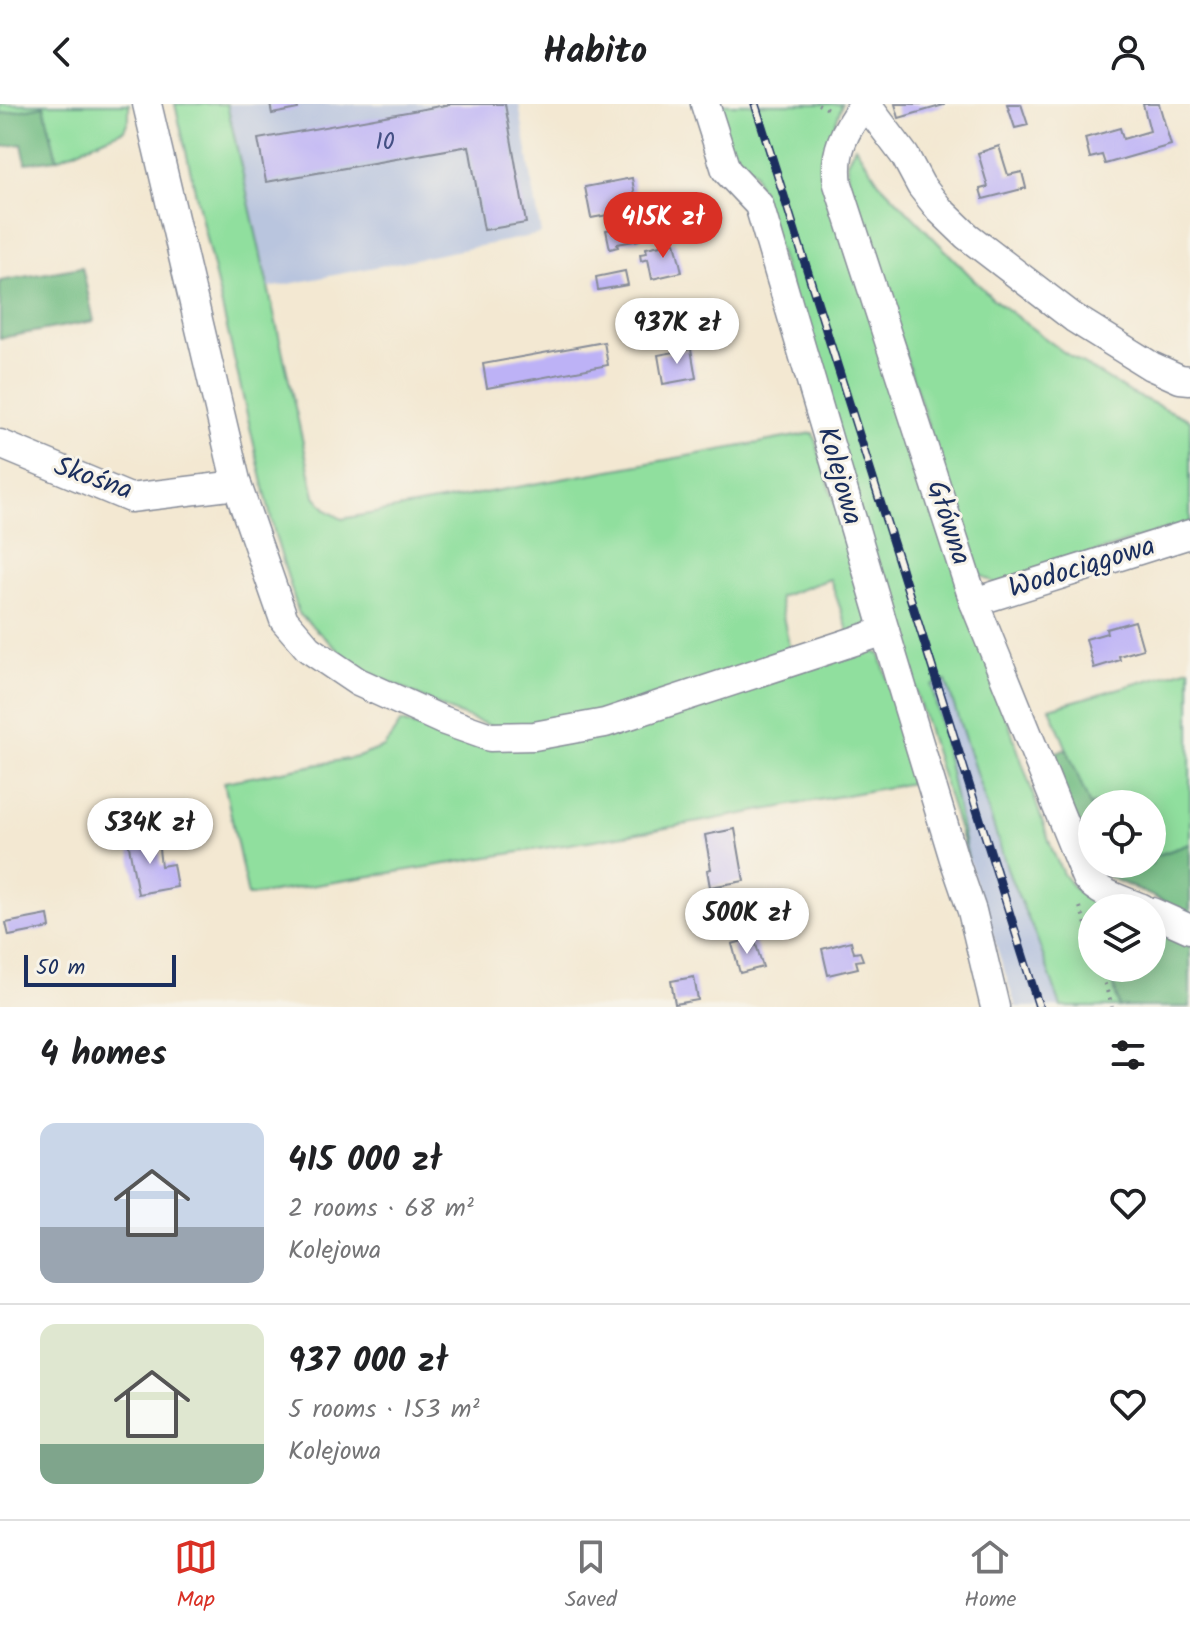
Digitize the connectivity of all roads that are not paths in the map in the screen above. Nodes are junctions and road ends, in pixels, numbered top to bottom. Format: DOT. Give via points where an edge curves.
graph roads {
  1 [pos="147,104"];
  2 [pos="705,104"];
  3 [pos="865,104"];
  4 [pos="1190,380"];
  5 [pos="0,444"];
  6 [pos="237,485"];
  7 [pos="1190,534"];
  8 [pos="974,602"];
  9 [pos="885,631"];
  10 [pos="1109,894"];
  11 [pos="1166,918"];
  12 [pos="1190,929"];
  13 [pos="995,1007"];
  1 -- 6 [label="street"];
  2 -- 9 [label="street, Kolejowa" via="726,170 759,205"];
  3 -- 4 [label="street" via="921,186 967,236 1074,318 1151,366"];
  3 -- 8 [label="street, Główna" via="838,150 838,184"];
  5 -- 6 [label="street, Skośna" via="130,498"];
  6 -- 9 [label="street" via="284,620 309,649 358,682 490,737 534,736 605,723"];
  7 -- 8 [label="street, Wodociągowa"];
  8 -- 10 [label="street, Główna" via="1086,878"];
  9 -- 13 [label="street, Kolejowa" via="972,911"];
  11 -- 12 [label="street"];
}
